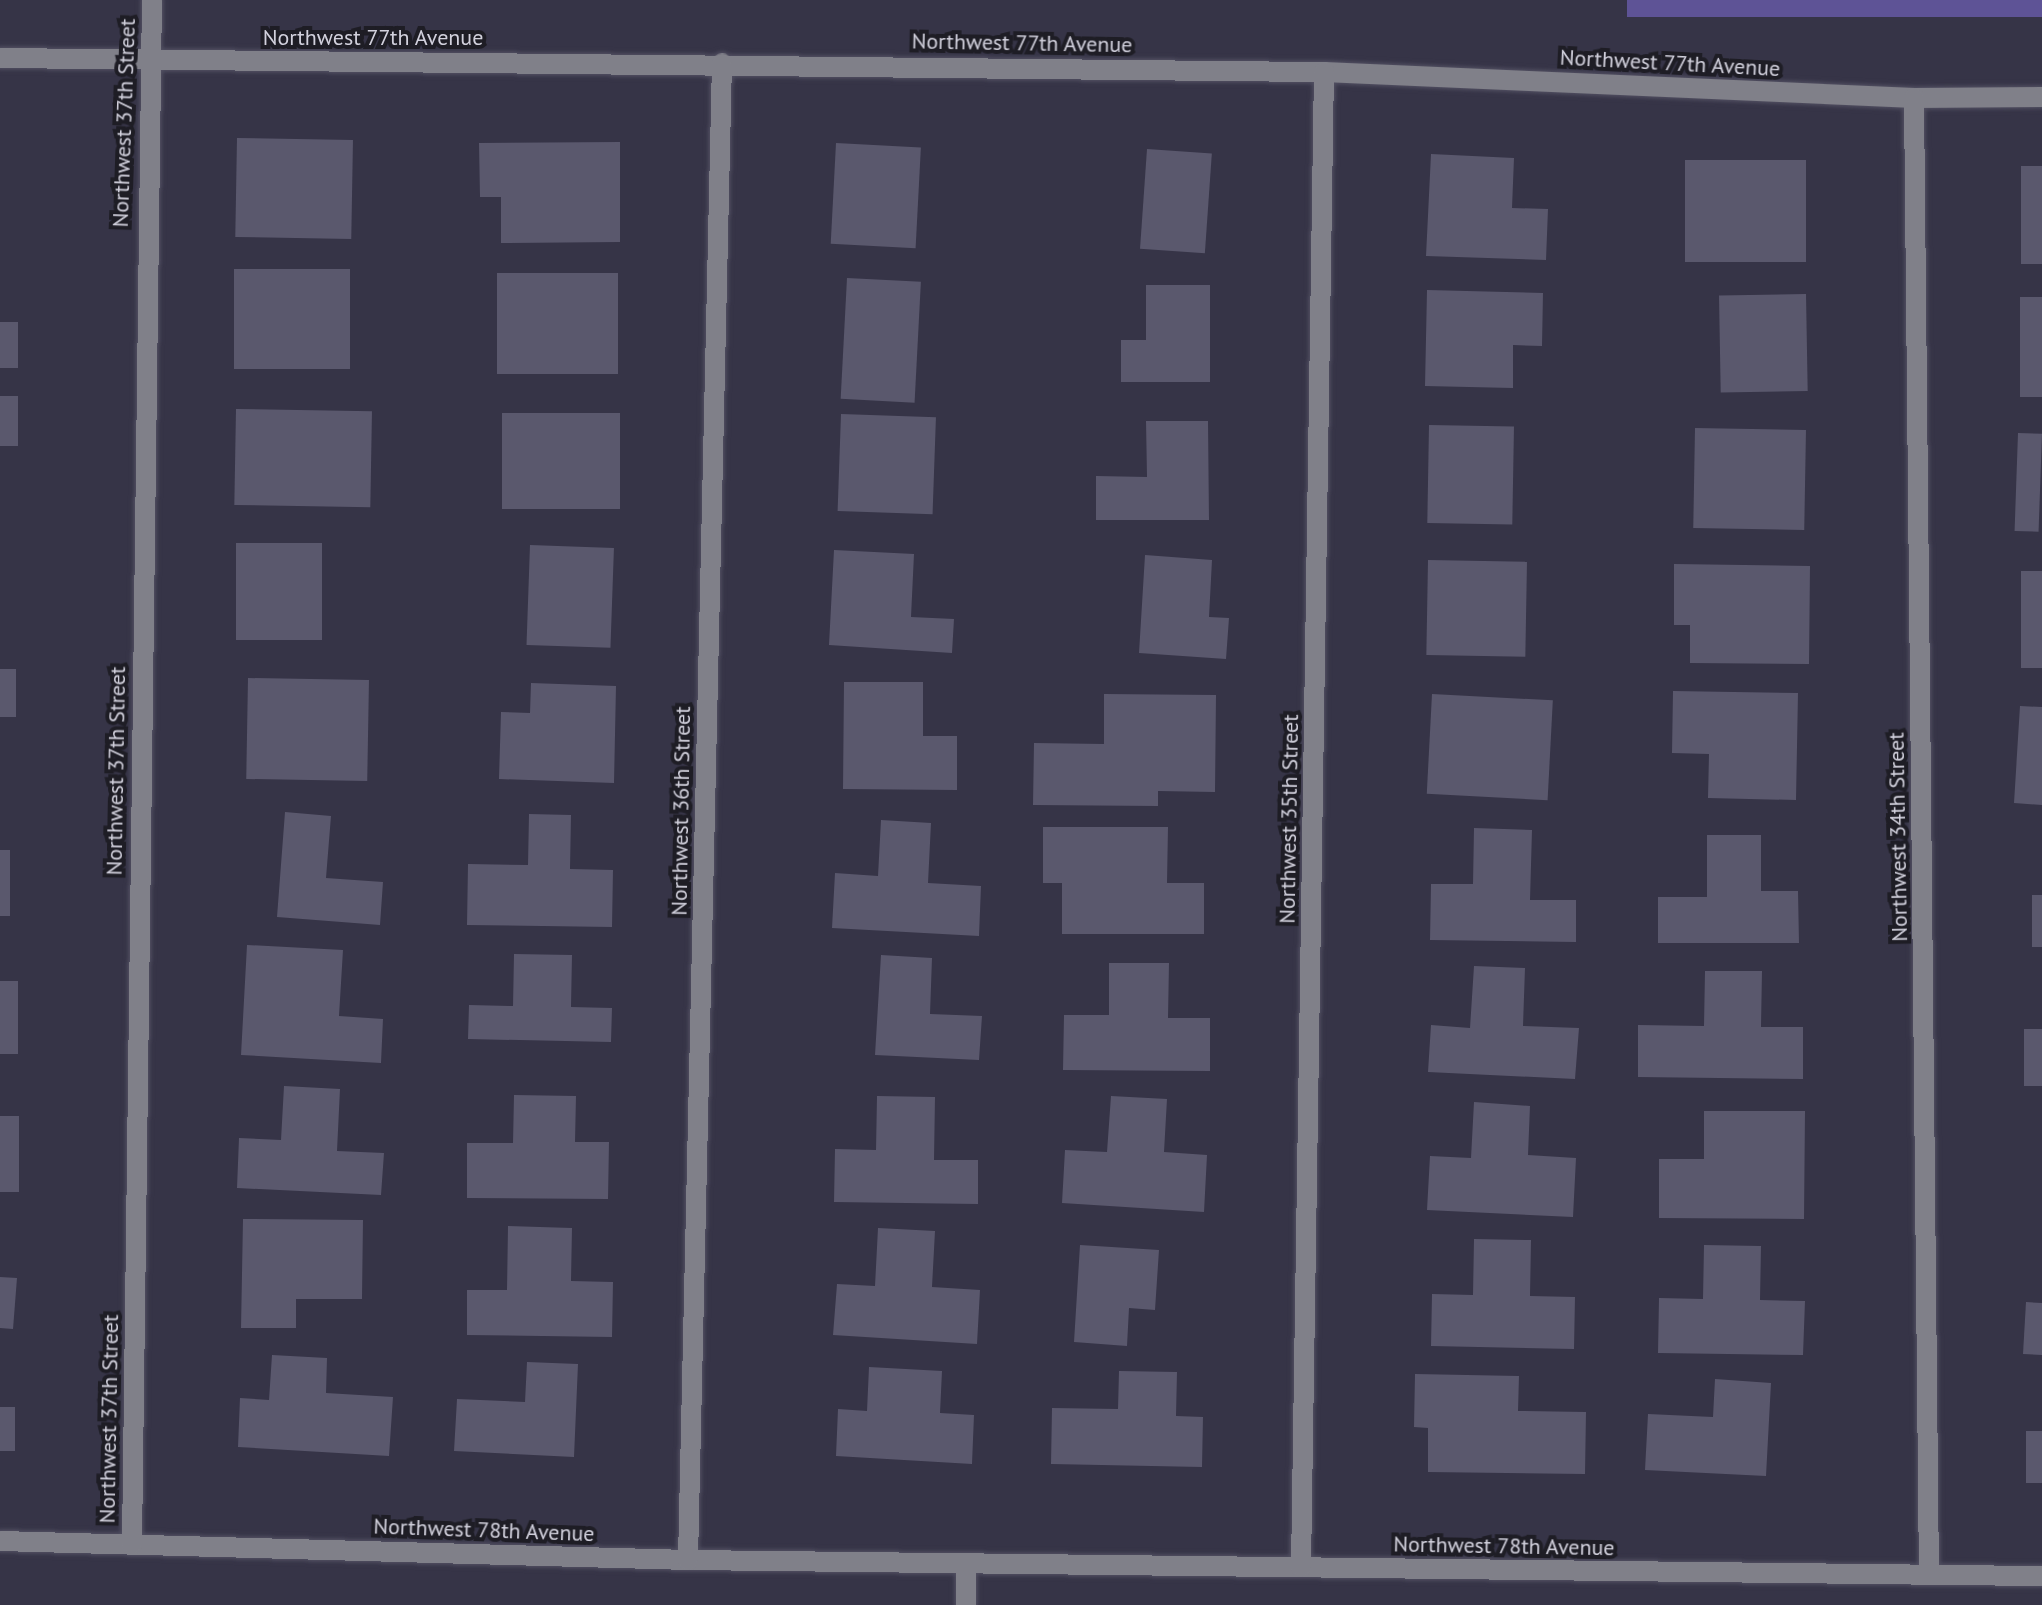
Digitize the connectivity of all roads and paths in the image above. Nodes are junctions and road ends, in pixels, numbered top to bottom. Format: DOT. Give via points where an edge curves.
graph roads {
  1 [pos="152,0"];
  2 [pos="0,58"];
  3 [pos="147,62"];
  4 [pos="722,63"];
  5 [pos="1324,72"];
  6 [pos="2042,97"];
  7 [pos="1914,98"];
  8 [pos="0,1541"];
  9 [pos="132,1544"];
  10 [pos="688,1560"];
  11 [pos="966,1564"];
  12 [pos="1301,1567"];
  13 [pos="1929,1575"];
  14 [pos="2042,1576"];
  15 [pos="966,1605"];
  1 -- 3 [label="street, Northwest 37th Street"];
  2 -- 3 [label="street, Northwest 77th Avenue"];
  3 -- 4 [label="street, Northwest 77th Avenue"];
  3 -- 9 [label="street, Northwest 37th Street"];
  4 -- 5 [label="street, Northwest 77th Avenue"];
  4 -- 10 [label="street, Northwest 36th Street"];
  5 -- 7 [label="street, Northwest 77th Avenue"];
  5 -- 12 [label="street, Northwest 35th Street"];
  6 -- 7 [label="street, Northwest 77th Avenue"];
  7 -- 13 [label="street, Northwest 34th Street"];
  8 -- 9 [label="street, Northwest 78th Avenue"];
  9 -- 10 [label="street, Northwest 78th Avenue"];
  10 -- 11 [label="street, Northwest 78th Avenue"];
  11 -- 12 [label="street, Northwest 78th Avenue"];
  11 -- 15 [label="street"];
  12 -- 13 [label="street, Northwest 78th Avenue"];
  13 -- 14 [label="street, Northwest 78th Avenue"];
}
